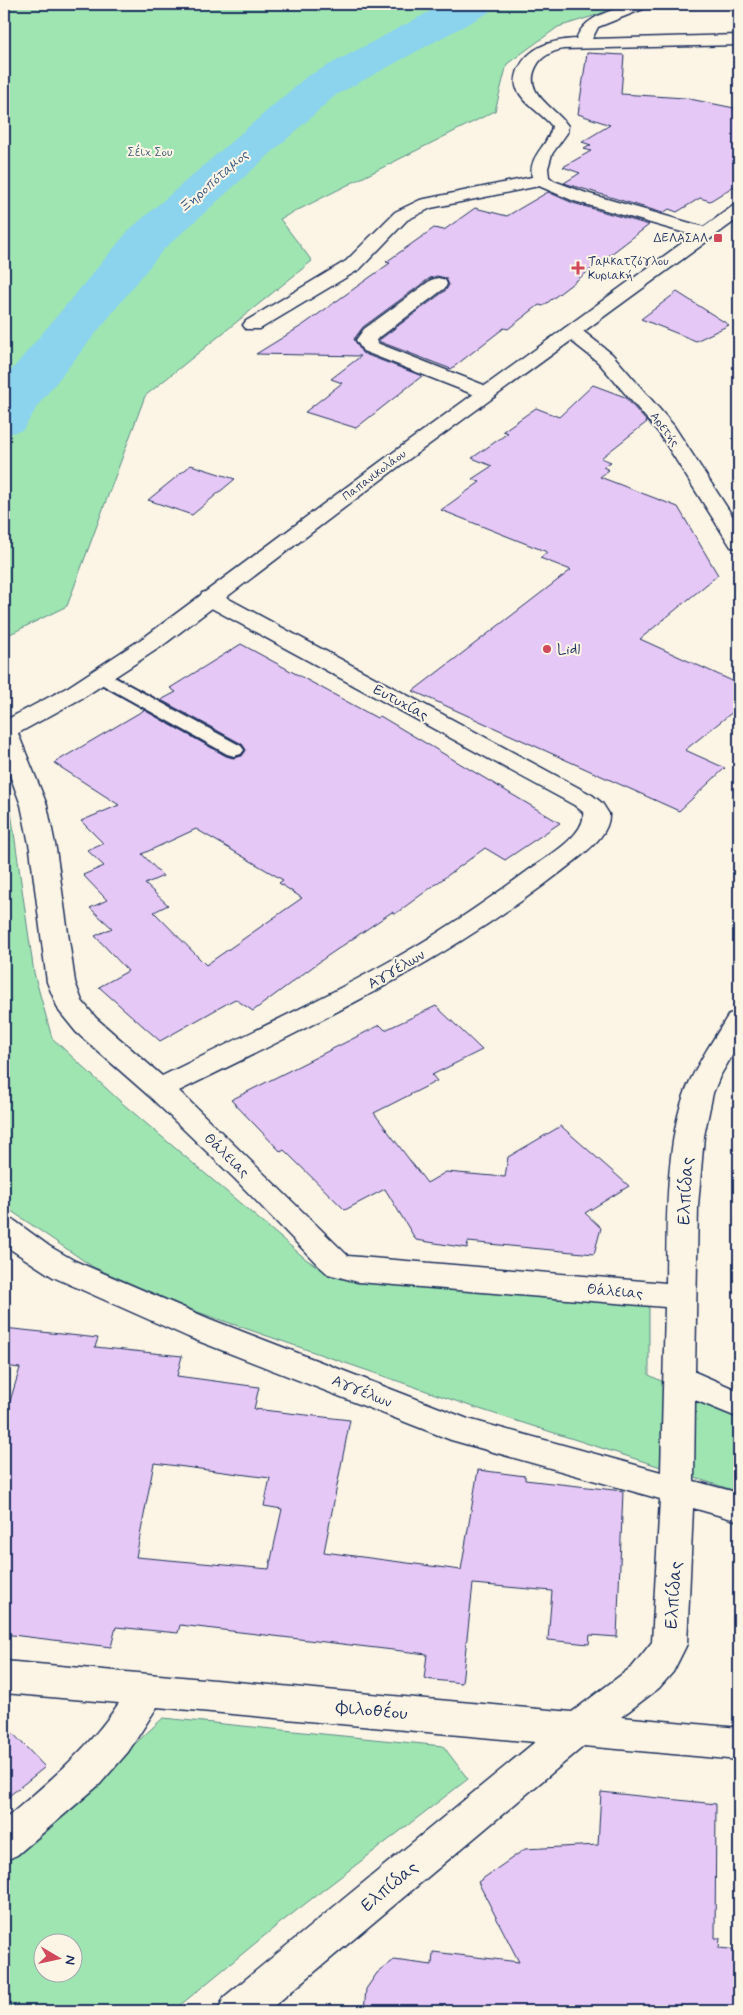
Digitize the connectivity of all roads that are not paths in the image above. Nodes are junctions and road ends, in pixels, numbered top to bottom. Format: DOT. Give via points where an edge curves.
graph roads {
  1 [pos="643,4"];
  2 [pos="739,40"];
  3 [pos="583,42"];
  4 [pos="542,180"];
  5 [pos="739,210"];
  6 [pos="705,233"];
  7 [pos="438,284"];
  8 [pos="253,325"];
  9 [pos="572,332"];
  10 [pos="487,393"];
  11 [pos="739,542"];
  12 [pos="210,598"];
  13 [pos="101,676"];
  14 [pos="4,731"];
  15 [pos="234,750"];
  16 [pos="592,807"];
  17 [pos="739,1021"];
  18 [pos="159,1089"];
  19 [pos="4,1229"];
  20 [pos="681,1296"];
  21 [pos="680,1378"];
  22 [pos="739,1405"];
  23 [pos="677,1489"];
  24 [pos="739,1507"];
  25 [pos="4,1677"];
  26 [pos="148,1690"];
  27 [pos="579,1728"];
  28 [pos="739,1744"];
  29 [pos="4,1843"];
  30 [pos="238,2011"];
  1 -- 3 [label="street" via="593,24"];
  2 -- 3 [label="street"];
  3 -- 4 [label="street" via="555,45 544,50 532,59 523,79 526,92 560,126 540,163"];
  4 -- 6 [label="street" via="567,194"];
  4 -- 8 [label="street" via="426,204 401,216 353,265"];
  5 -- 6 [label="street, Παπανικολάου"];
  6 -- 9 [label="street, Παπανικολάου"];
  7 -- 10 [label="street" via="371,333 366,344"];
  9 -- 10 [label="street, Παπανικολάου"];
  9 -- 11 [label="street, Αρετής" via="605,358 667,430"];
  10 -- 12 [label="street, Παπανικολάου"];
  12 -- 13 [label="street, Παπανικολάου"];
  12 -- 16 [label="street, Ευτυχίας"];
  13 -- 14 [label="street, Παπανικολάου"];
  13 -- 15 [label="lane"];
  14 -- 18 [label="street, Θάλειας" via="34,806 66,999 86,1025"];
  16 -- 18 [label="street, Αγγέλων" via="596,822 579,844 468,926 350,995"];
  17 -- 20 [label="street, Ελπίδας" via="706,1076 689,1136"];
  18 -- 20 [label="street, Θάλειας" via="339,1266"];
  19 -- 23 [label="street, Αγγέλων" via="64,1268 199,1328 463,1431"];
  20 -- 21 [label="street, Ελπίδας"];
  21 -- 22 [label="street"];
  21 -- 23 [label="street, Ελπίδας"];
  23 -- 24 [label="street, Αγγέλων"];
  23 -- 27 [label="street, Ελπίδας" via="672,1620 668,1644 660,1661 646,1677"];
  25 -- 26 [label="street, Φιλοθέου"];
  26 -- 27 [label="street, Φιλοθέου"];
  26 -- 29 [label="street" via="115,1740 87,1772"];
  27 -- 28 [label="street, Φιλοθέου"];
  27 -- 30 [label="street, Ελπίδας"];
}
